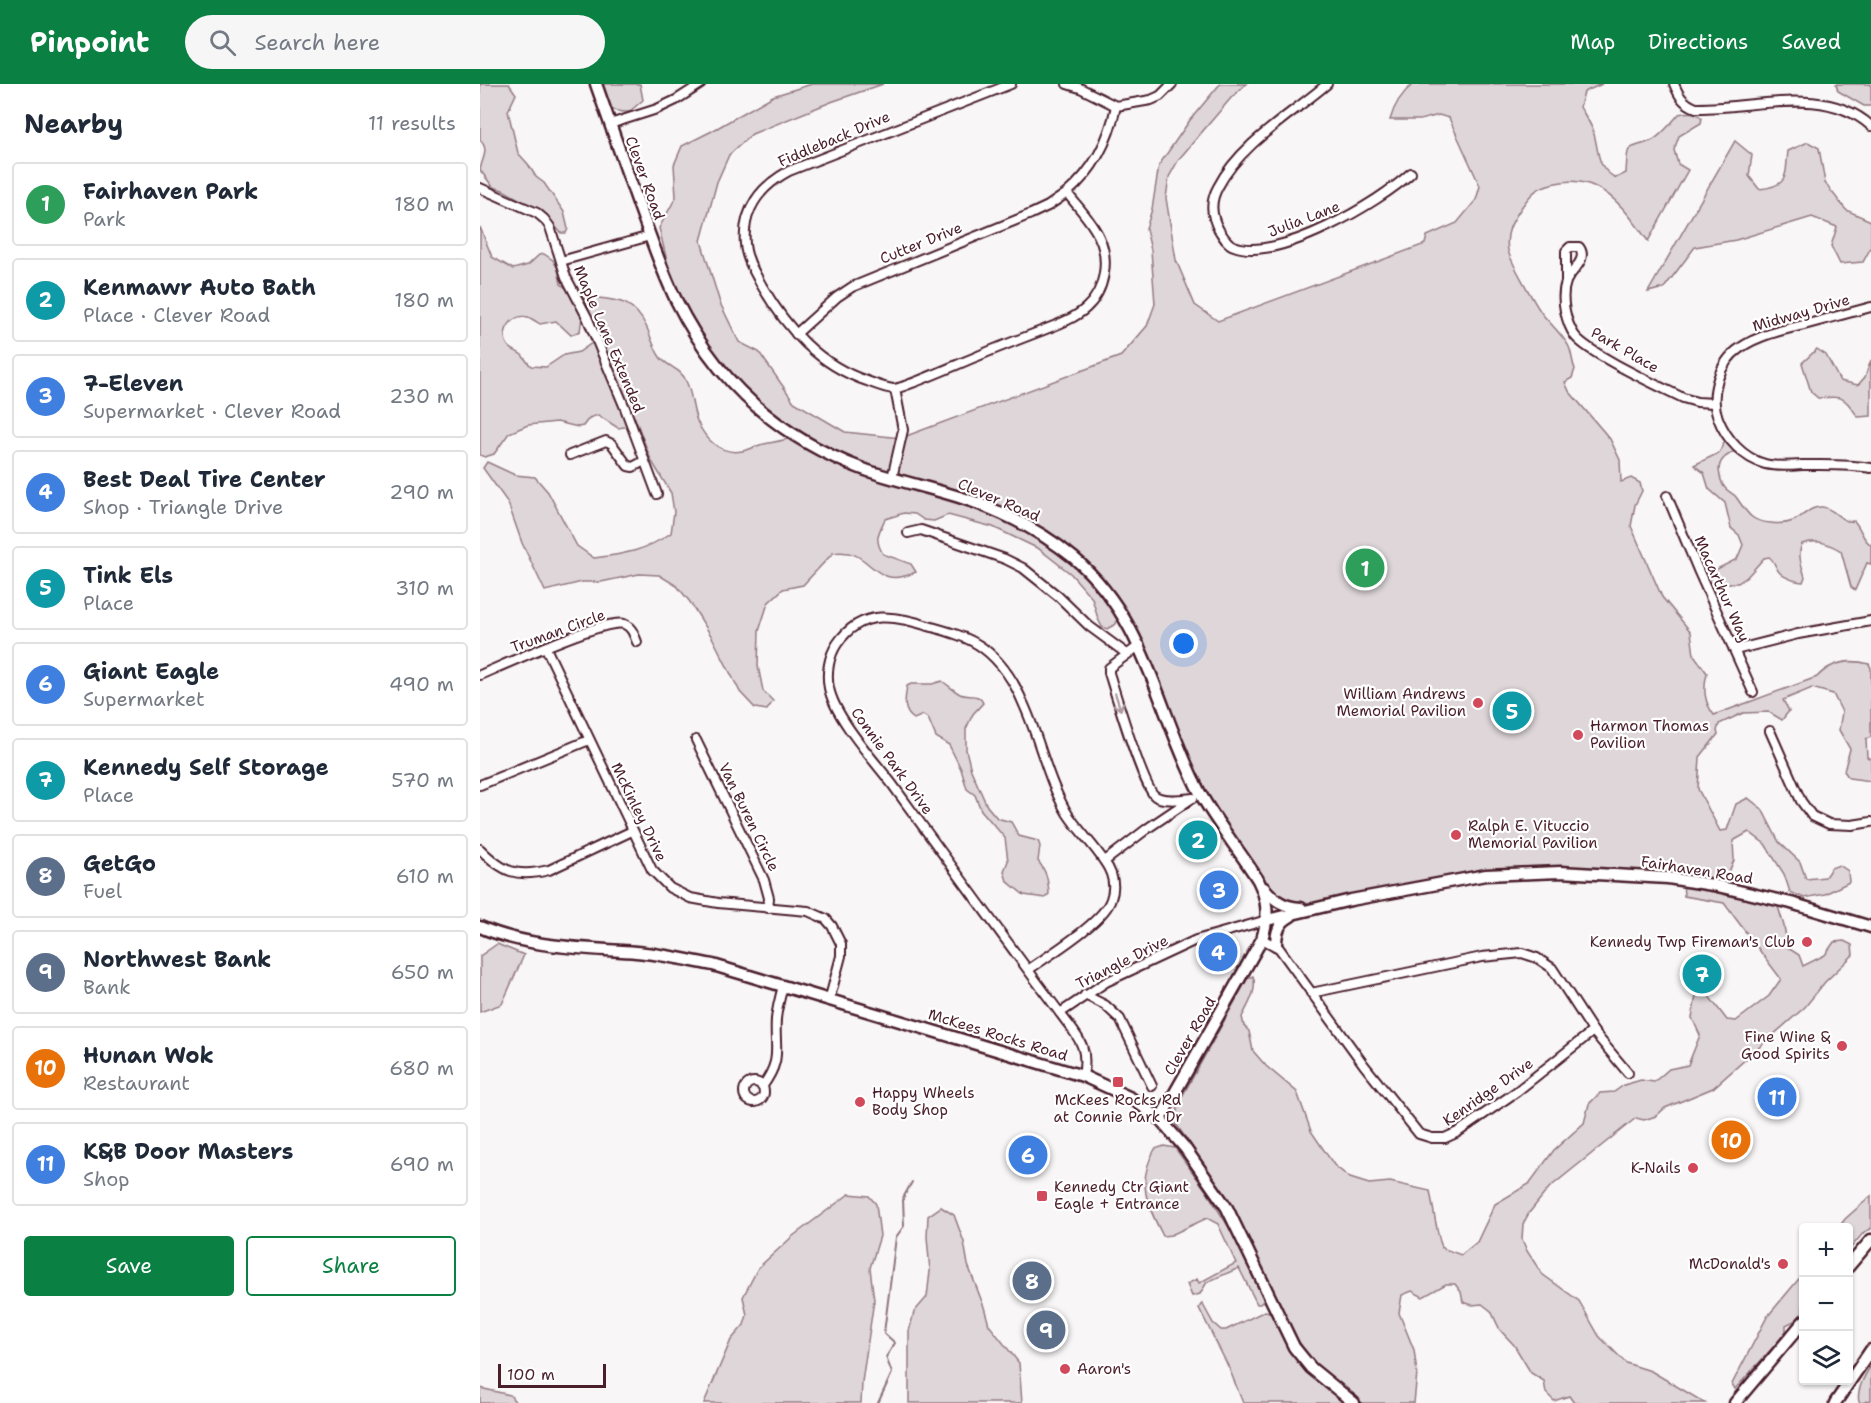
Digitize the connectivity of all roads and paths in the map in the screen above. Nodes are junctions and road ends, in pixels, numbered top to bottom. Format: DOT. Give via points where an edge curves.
graph roads {
  1 [pos="596,84"];
  2 [pos="701,84"];
  3 [pos="1011,84"];
  4 [pos="1067,84"];
  5 [pos="1172,84"];
  6 [pos="1328,84"];
  7 [pos="1674,84"];
  8 [pos="1116,106"];
  9 [pos="610,124"];
  10 [pos="1871,126"];
  11 [pos="1411,173"];
  12 [pos="480,188"];
  13 [pos="1067,193"];
  14 [pos="650,236"];
  15 [pos="561,261"];
  16 [pos="1566,282"];
  17 [pos="1871,308"];
  18 [pos="796,334"];
  19 [pos="895,389"];
  20 [pos="1714,403"];
  21 [pos="570,456"];
  22 [pos="644,461"];
  23 [pos="1871,468"];
  24 [pos="892,478"];
  25 [pos="657,494"];
  26 [pos="1667,496"];
  27 [pos="908,533"];
  28 [pos="1871,621"];
  29 [pos="638,642"];
  30 [pos="1140,645"];
  31 [pos="546,648"];
  32 [pos="1736,650"];
  33 [pos="1127,654"];
  34 [pos="480,675"];
  35 [pos="1753,692"];
  36 [pos="1770,731"];
  37 [pos="589,740"];
  38 [pos="696,740"];
  39 [pos="480,785"];
  40 [pos="1197,796"];
  41 [pos="1871,822"];
  42 [pos="632,831"];
  43 [pos="480,849"];
  44 [pos="1105,861"];
  45 [pos="1258,880"];
  46 [pos="768,908"];
  47 [pos="1310,909"];
  48 [pos="1298,912"];
  49 [pos="1267,920"];
  50 [pos="480,927"];
  51 [pos="1871,927"];
  52 [pos="1262,939"];
  53 [pos="1276,945"];
  54 [pos="1028,970"];
  55 [pos="783,986"];
  56 [pos="1311,993"];
  57 [pos="1085,995"];
  58 [pos="829,1001"];
  59 [pos="1060,1013"];
  60 [pos="1593,1031"];
  61 [pos="1628,1073"];
  62 [pos="1083,1076"];
  63 [pos="1152,1086"];
  64 [pos="762,1087"];
  65 [pos="1160,1119"];
  66 [pos="1871,1240"];
  67 [pos="1853,1261"];
  68 [pos="1799,1326"];
  69 [pos="1871,1350"];
  70 [pos="1354,1403"];
  71 [pos="1735,1403"];
  72 [pos="1835,1403"];
  1 -- 9 [label="street, Clever Road"];
  2 -- 9 [label="street" via="657,109"];
  3 -- 18 [label="street, Fiddleback Drive" via="798,167 773,180 761,192 746,224 748,259"];
  4 -- 8 [label="street"];
  5 -- 8 [label="street" via="1151,100"];
  6 -- 11 [label="street, Julia Lane" via="1278,121 1218,185 1212,210 1223,237 1232,246 1243,249 1272,247 1325,228 1371,204"];
  7 -- 10 [label="street" via="1680,97 1696,108 1810,98 1841,106"];
  8 -- 13 [label="street" via="1107,140 1095,162"];
  9 -- 14 [label="street, Clever Road"];
  12 -- 15 [label="street, Maple Lane Extended" via="544,219"];
  13 -- 18 [label="street, Cutter Drive" via="1031,214 852,287"];
  13 -- 19 [label="street" via="1092,225 1104,251 1103,279 1086,308 1058,324"];
  14 -- 15 [label="street"];
  14 -- 24 [label="street, Clever Road" via="675,298 701,344 749,400 811,446"];
  15 -- 22 [label="street, Maple Lane Extended"];
  16 -- 20 [label="street, Park Place" via="1567,320 1584,345 1683,398"];
  17 -- 20 [label="street, Midway Drive" via="1750,341 1727,361 1718,377"];
  18 -- 19 [label="street, Fiddleback Drive" via="834,366"];
  19 -- 24 [label="street" via="903,430"];
  20 -- 23 [label="street" via="1729,438 1750,457 1766,464"];
  21 -- 22 [label="street" via="606,441 628,466"];
  22 -- 25 [label="street, Maple Lane Extended"];
  24 -- 30 [label="street, Clever Road" via="973,502 1034,530 1074,558 1095,579"];
  26 -- 32 [label="street, Macarthur Way"];
  27 -- 33 [label="street" via="921,530 1023,568"];
  28 -- 32 [label="street"];
  29 -- 31 [label="street, Truman Circle" via="631,629 614,623"];
  30 -- 33 [label="street"];
  30 -- 40 [label="street, Clever Road"];
  31 -- 34 [label="street, Truman Circle"];
  31 -- 37 [label="street, McKinley Drive"];
  32 -- 35 [label="street, Macarthur Way"];
  33 -- 40 [label="street, one-way" via="1112,664 1109,673 1147,784 1160,797"];
  36 -- 41 [label="street" via="1801,801 1812,816 1829,824"];
  37 -- 39 [label="street"];
  37 -- 42 [label="street, McKinley Drive"];
  38 -- 46 [label="street, Van Buren Circle" via="764,880"];
  40 -- 44 [label="street"];
  40 -- 45 [label="street, Clever Road"];
  42 -- 43 [label="street" via="535,874 509,872"];
  42 -- 46 [label="street, McKinley Drive" via="652,870 680,894 703,902"];
  44 -- 54 [label="street" via="1113,880 1107,909"];
  44 -- 54 [label="street, Connie Park Drive" via="1067,812 1011,677 982,647 954,633 893,616 869,619 844,634 832,654 827,678 841,716"];
  45 -- 47 [label="street" via="1280,904"];
  45 -- 49 [label="street, Clever Road" via="1266,900"];
  46 -- 58 [label="street, McKinley Drive" via="816,914 832,926 842,956"];
  47 -- 48 [label="street, Fairhaven Road"];
  47 -- 51 [label="street, Fairhaven Road" via="1486,875 1560,872 1668,878 1713,885"];
  48 -- 49 [label="street, Fairhaven Road"];
  48 -- 53 [label="street" via="1280,926"];
  49 -- 52 [label="street, Clever Road"];
  49 -- 57 [label="street, Triangle Drive" via="1196,940"];
  50 -- 55 [label="street, McKees Rocks Road" via="550,945 669,955"];
  52 -- 53 [label="street"];
  52 -- 65 [label="street, Clever Road"];
  53 -- 56 [label="street, Kenridge Drive"];
  54 -- 59 [label="street, Connie Park Drive"];
  55 -- 58 [label="street, McKees Rocks Road"];
  55 -- 64 [label="street" via="776,1017 777,1058"];
  56 -- 60 [label="street" via="1482,957 1522,953 1552,968"];
  56 -- 60 [label="street, Kenridge Drive" via="1419,1134 1432,1138 1458,1132"];
  57 -- 59 [label="street, Triangle Drive"];
  57 -- 63 [label="street" via="1105,1005 1119,1019"];
  58 -- 62 [label="street, McKees Rocks Road"];
  59 -- 62 [label="street" via="1085,1052"];
  60 -- 61 [label="street"];
  62 -- 65 [label="street, McKees Rocks Road" via="1131,1098"];
  65 -- 70 [label="street, McKees Rocks Road" via="1227,1208 1294,1347 1311,1368"];
  66 -- 67 [label="street"];
  68 -- 71 [label="street"];
  69 -- 72 [label="street"];
}
